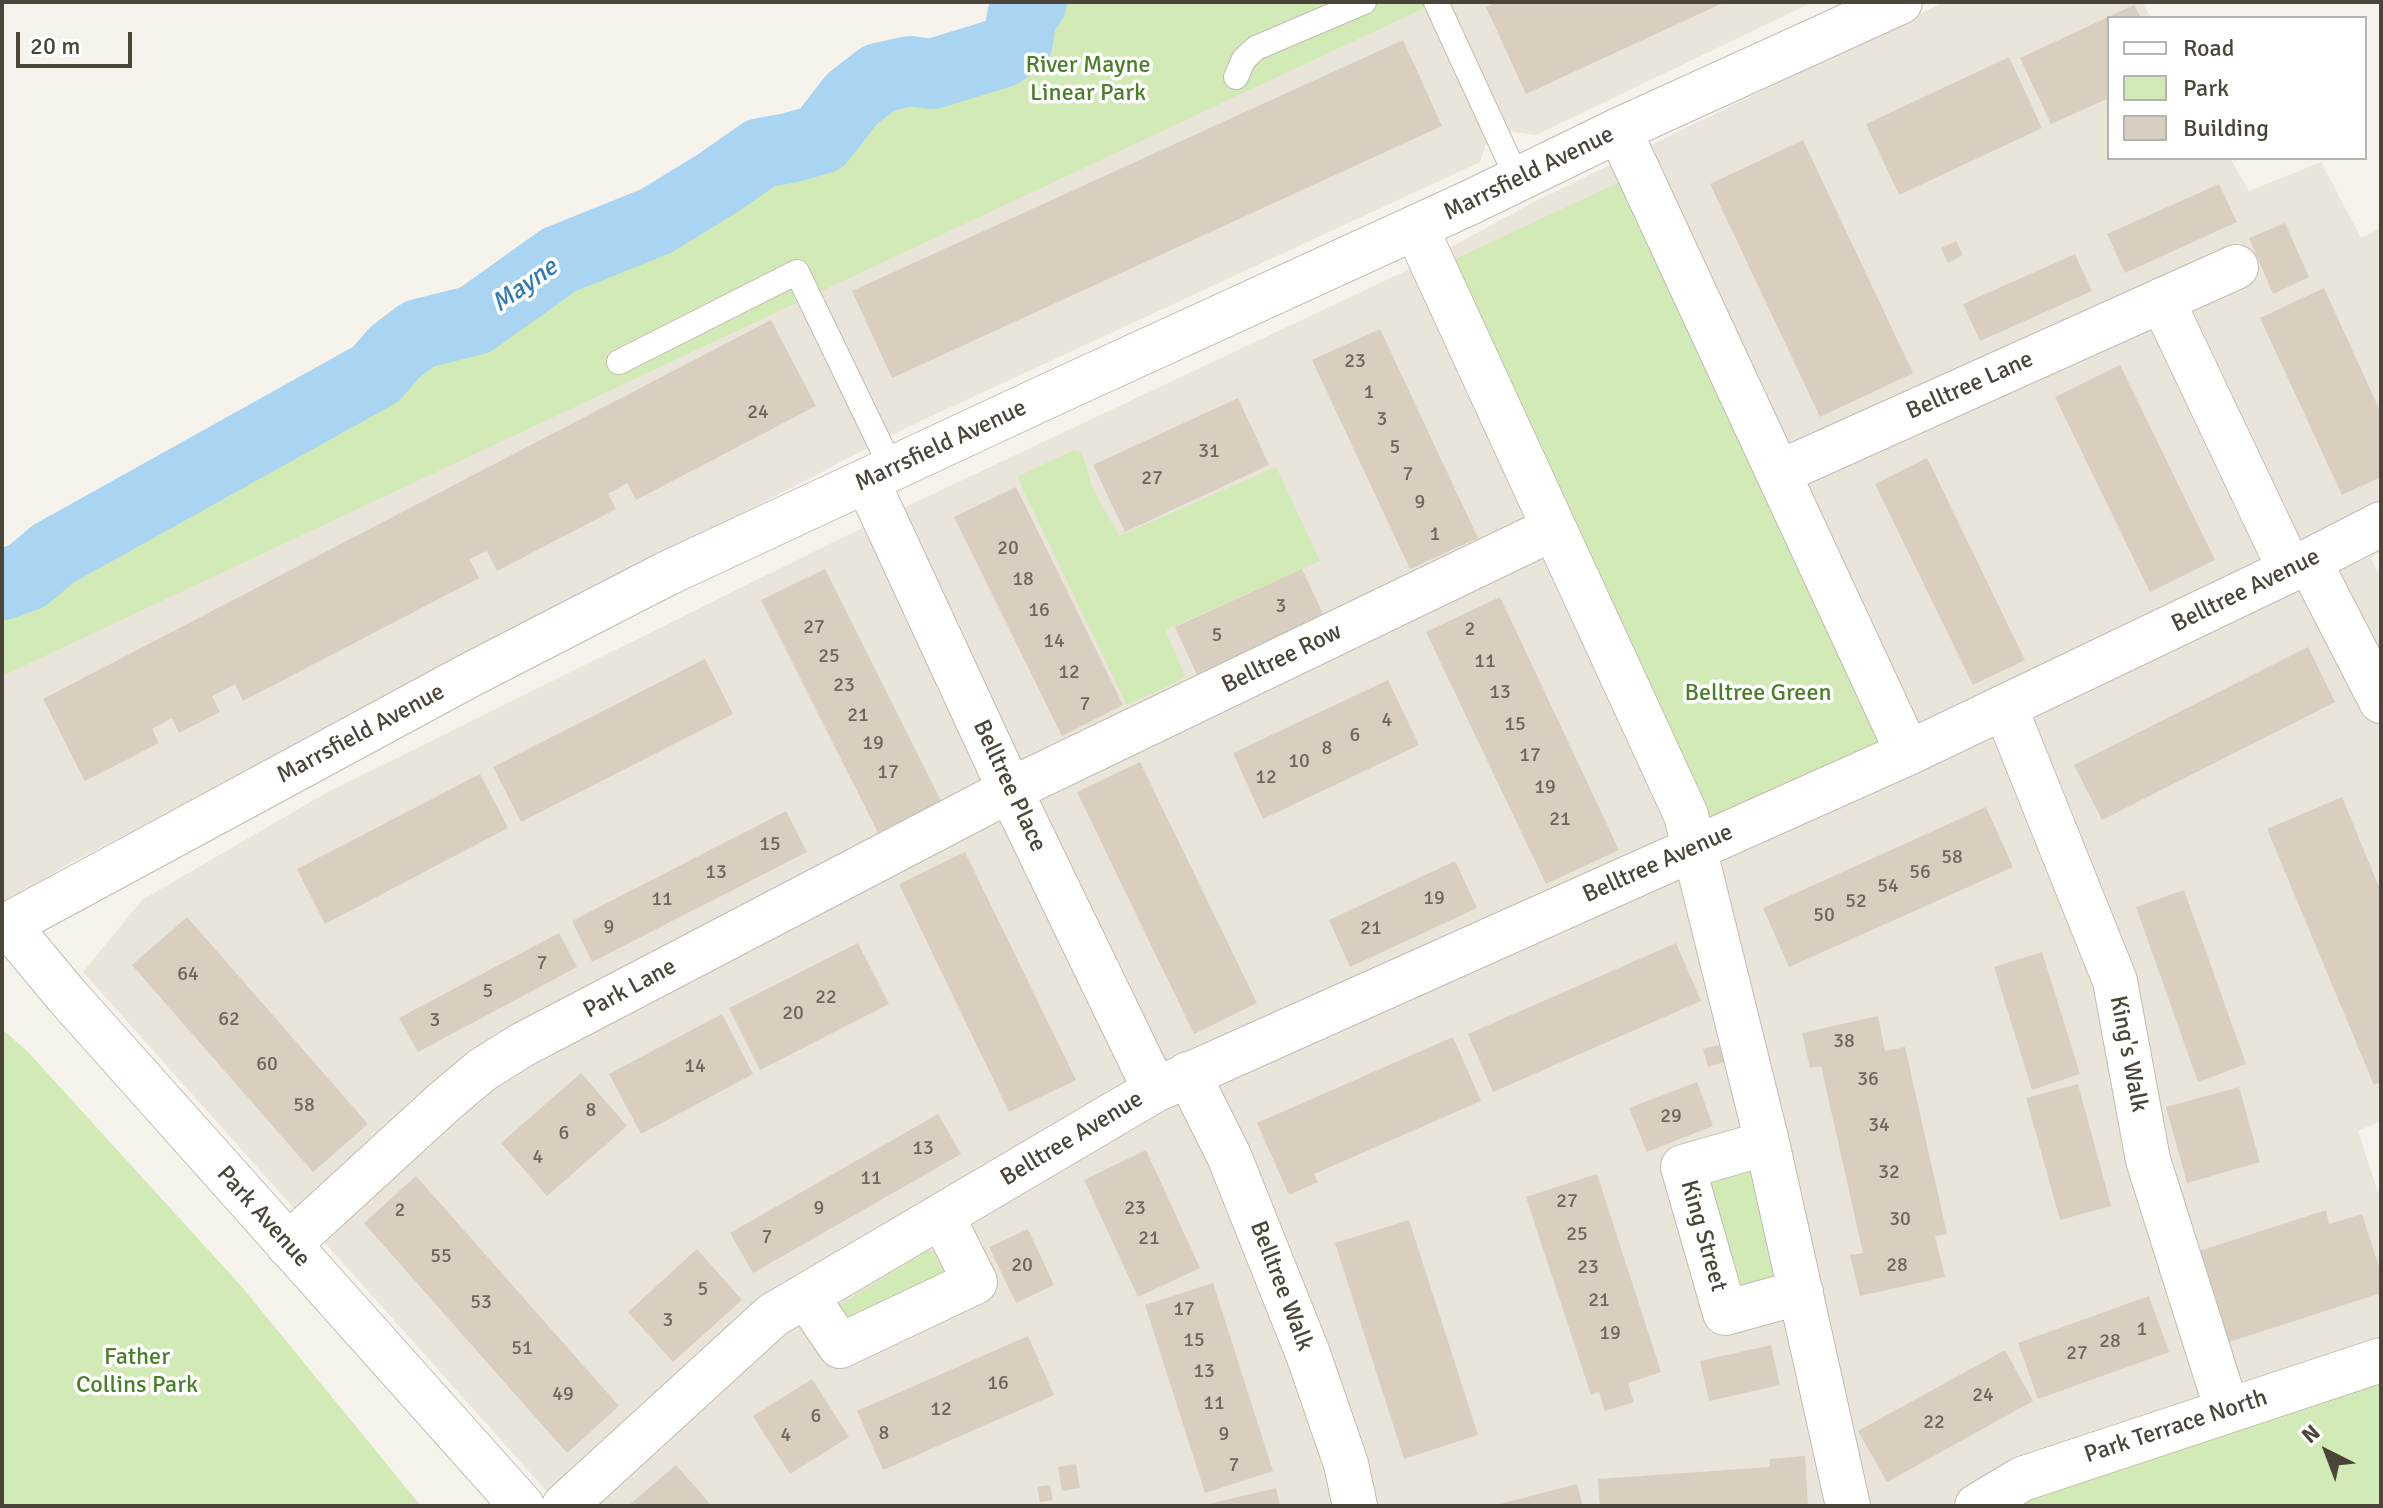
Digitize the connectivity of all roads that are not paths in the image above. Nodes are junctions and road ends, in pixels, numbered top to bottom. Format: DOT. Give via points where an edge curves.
graph roads {
  1 [pos="1364,2"];
  2 [pos="1436,2"];
  3 [pos="1900,2"];
  4 [pos="1236,77"];
  5 [pos="1619,130"];
  6 [pos="1518,180"];
  7 [pos="1416,228"];
  8 [pos="2236,267"];
  9 [pos="2162,300"];
  10 [pos="619,362"];
  11 [pos="1778,473"];
  12 [pos="880,475"];
  13 [pos="2381,524"];
  14 [pos="1554,528"];
  15 [pos="2300,565"];
  16 [pos="2381,701"];
  17 [pos="2005,707"];
  18 [pos="1908,753"];
  19 [pos="1010,790"];
  20 [pos="1694,848"];
  21 [pos="4,926"];
  22 [pos="1172,1082"];
  23 [pos="1767,1143"];
  24 [pos="942,1216"];
  25 [pos="288,1245"];
  26 [pos="1801,1292"];
  27 [pos="806,1296"];
  28 [pos="2381,1360"];
  29 [pos="2227,1410"];
  30 [pos="522,1506"];
  31 [pos="564,1506"];
  32 [pos="1355,1506"];
  33 [pos="1848,1506"];
  34 [pos="1977,1506"];
  1 -- 4 [label="lane" via="1256,48"];
  2 -- 6 [label="lane"];
  3 -- 5 [label="street, Marrsfield Avenue"];
  5 -- 6 [label="street, Marrsfield Avenue"];
  5 -- 11 [label="street"];
  6 -- 7 [label="street, Marrsfield Avenue"];
  7 -- 12 [label="street, Marrsfield Avenue"];
  7 -- 14 [label="street"];
  8 -- 9 [label="street, Belltree Lane"];
  9 -- 11 [label="street, Belltree Lane"];
  9 -- 15 [label="street"];
  10 -- 12 [label="lane" via="797,272"];
  11 -- 18 [label="street"];
  12 -- 19 [label="street, Belltree Place"];
  12 -- 21 [label="street, Marrsfield Avenue" via="666,574"];
  13 -- 15 [label="street, Belltree Avenue"];
  14 -- 19 [label="street, Belltree Row"];
  14 -- 20 [label="street" via="1686,815"];
  15 -- 16 [label="street"];
  15 -- 17 [label="street, Belltree Avenue"];
  17 -- 18 [label="street, Belltree Avenue"];
  17 -- 29 [label="street, King's Walk" via="2115,981 2148,1160"];
  18 -- 20 [label="street, Belltree Avenue"];
  19 -- 22 [label="street, Belltree Place"];
  19 -- 25 [label="street, Park Lane" via="482,1070"];
  20 -- 22 [label="street, Belltree Avenue"];
  20 -- 23 [label="street"];
  21 -- 25 [label="street, Park Avenue"];
  22 -- 24 [label="street, Belltree Avenue"];
  22 -- 32 [label="street, Belltree Walk" via="1229,1156 1308,1354"];
  23 -- 26 [label="street"];
  23 -- 26 [label="street, King Street" via="1683,1167 1725,1313"];
  24 -- 27 [label="street, Belltree Avenue"];
  24 -- 27 [label="street" via="975,1282 840,1346"];
  25 -- 30 [label="street, Park Avenue"];
  26 -- 33 [label="street"];
  27 -- 31 [label="street, Belltree Avenue" via="773,1315"];
  28 -- 29 [label="street, Park Terrace North"];
  29 -- 34 [label="street, Park Terrace North" via="2022,1479"];
}
